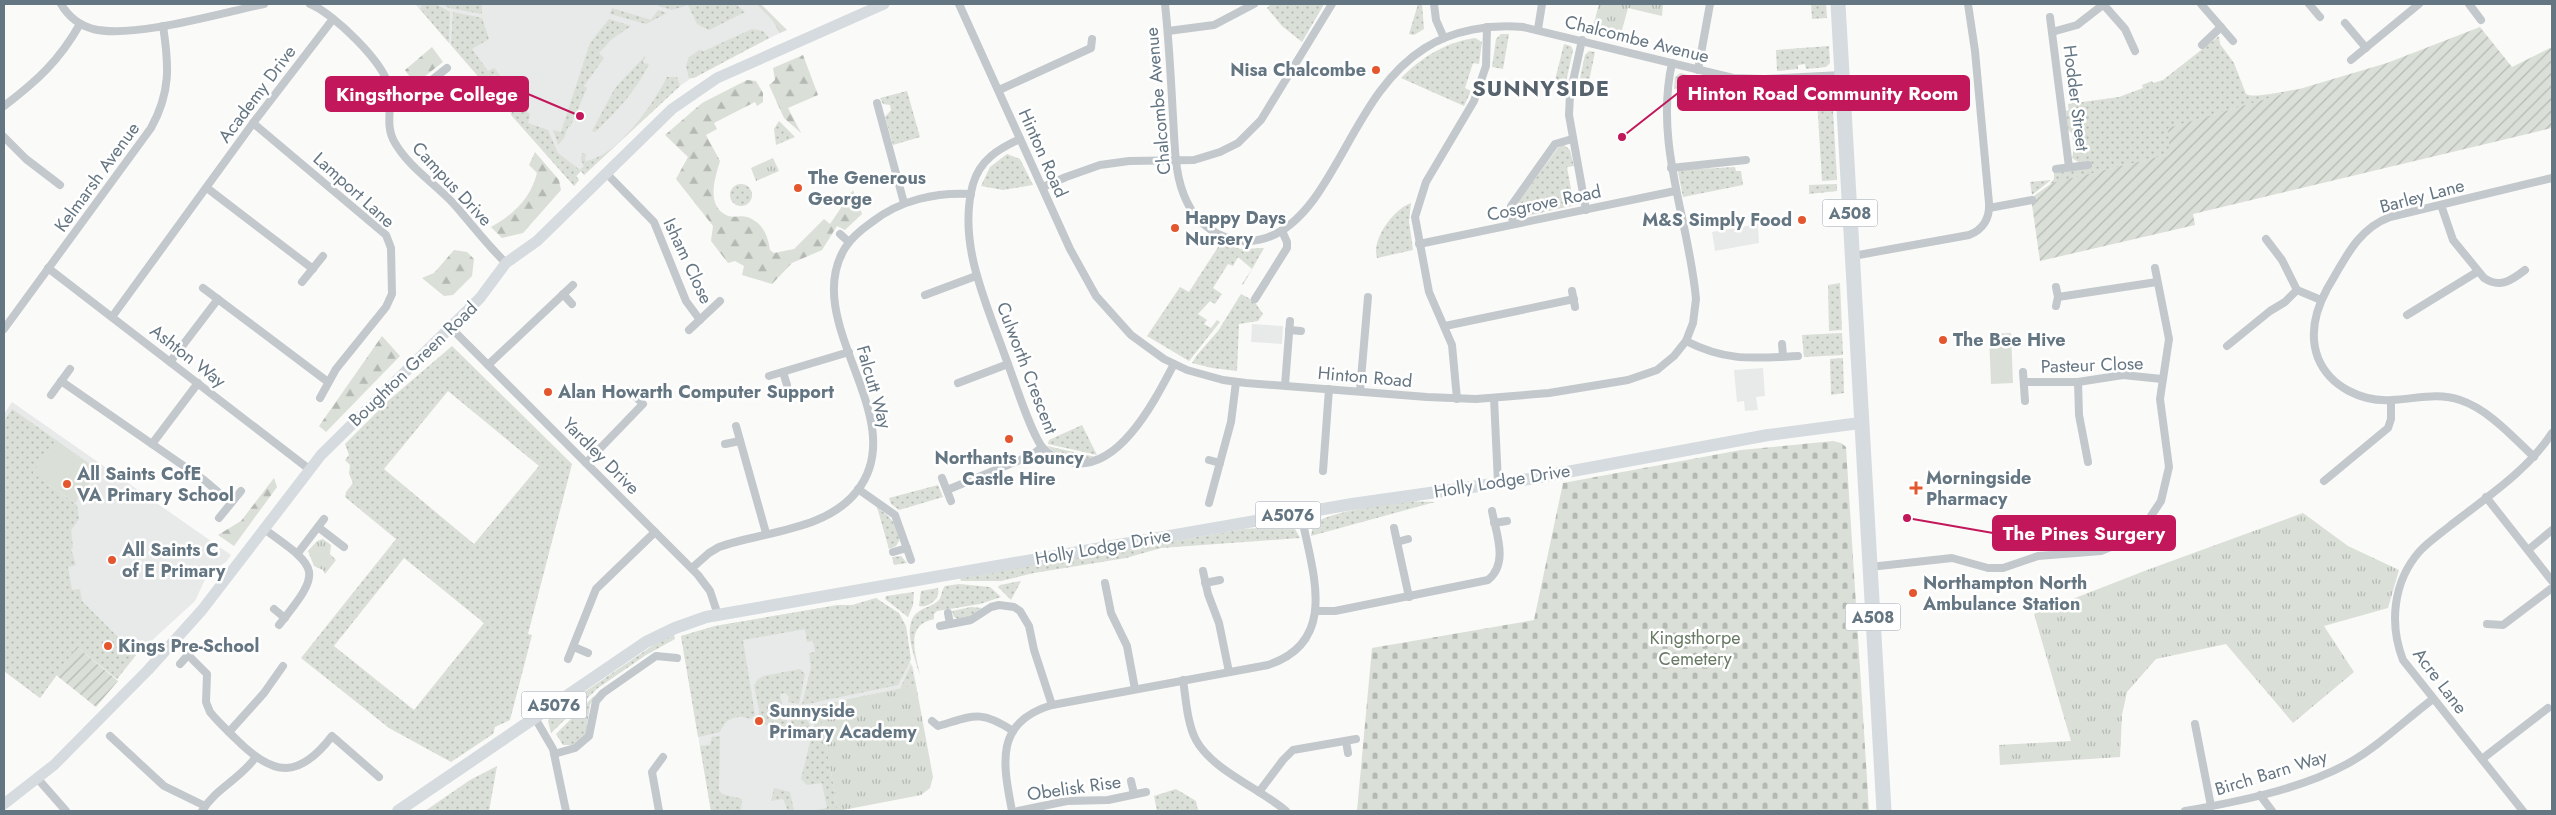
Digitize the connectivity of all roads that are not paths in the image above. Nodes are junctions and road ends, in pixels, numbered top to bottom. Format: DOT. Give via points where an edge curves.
graph roads {
  1 [pos="61,4"];
  2 [pos="264,4"];
  3 [pos="310,4"];
  4 [pos="884,4"];
  5 [pos="959,4"];
  6 [pos="1166,4"];
  7 [pos="1254,4"];
  8 [pos="1332,4"];
  9 [pos="1434,4"];
  10 [pos="1542,4"];
  11 [pos="1710,4"];
  12 [pos="1838,4"];
  13 [pos="1968,4"];
  14 [pos="2104,4"];
  15 [pos="2201,4"];
  16 [pos="2309,4"];
  17 [pos="2419,4"];
  18 [pos="2469,4"];
  19 [pos="862,8"];
  20 [pos="2050,17"];
  21 [pos="2320,18"];
  22 [pos="333,19"];
  23 [pos="2481,20"];
  24 [pos="2345,23"];
  25 [pos="80,24"];
  26 [pos="163,26"];
  27 [pos="1487,27"];
  28 [pos="2221,27"];
  29 [pos="1538,29"];
  30 [pos="1168,31"];
  31 [pos="2052,32"];
  32 [pos="1444,38"];
  33 [pos="1092,39"];
  34 [pos="1582,40"];
  35 [pos="2233,41"];
  36 [pos="2202,45"];
  37 [pos="2366,48"];
  38 [pos="2135,51"];
  39 [pos="2351,60"];
  40 [pos="1672,63"];
  41 [pos="447,68"];
  42 [pos="1698,70"];
  43 [pos="1842,75"];
  44 [pos="999,90"];
  45 [pos="390,97"];
  46 [pos="4,106"];
  47 [pos="887,108"];
  48 [pos="254,123"];
  49 [pos="4,137"];
  50 [pos="1020,139"];
  51 [pos="1572,139"];
  52 [pos="7,146"];
  53 [pos="1746,160"];
  54 [pos="1176,161"];
  55 [pos="2088,165"];
  56 [pos="2069,167"];
  57 [pos="1671,168"];
  58 [pos="2056,169"];
  59 [pos="606,173"];
  60 [pos="2552,178"];
  61 [pos="60,185"];
  62 [pos="1043,187"];
  63 [pos="207,188"];
  64 [pos="1675,191"];
  65 [pos="972,194"];
  66 [pos="2032,200"];
  67 [pos="904,203"];
  68 [pos="2441,205"];
  69 [pos="1989,208"];
  70 [pos="1586,210"];
  71 [pos="1513,224"];
  72 [pos="1282,231"];
  73 [pos="840,234"];
  74 [pos="2266,239"];
  75 [pos="849,242"];
  76 [pos="1419,244"];
  77 [pos="323,256"];
  78 [pos="1853,256"];
  79 [pos="506,263"];
  80 [pos="48,268"];
  81 [pos="2155,268"];
  82 [pos="313,269"];
  83 [pos="2525,270"];
  84 [pos="2477,272"];
  85 [pos="976,276"];
  86 [pos="302,282"];
  87 [pos="2157,282"];
  88 [pos="573,285"];
  89 [pos="2056,287"];
  90 [pos="203,288"];
  91 [pos="2298,290"];
  92 [pos="563,294"];
  93 [pos="925,295"];
  94 [pos="1368,297"];
  95 [pos="2058,297"];
  96 [pos="218,299"];
  97 [pos="1255,299"];
  98 [pos="1574,299"];
  99 [pos="2321,300"];
  100 [pos="720,301"];
  101 [pos="572,304"];
  102 [pos="2056,306"];
  103 [pos="2408,315"];
  104 [pos="112,317"];
  105 [pos="700,320"];
  106 [pos="1290,321"];
  107 [pos="5,326"];
  108 [pos="1445,326"];
  109 [pos="450,327"];
  110 [pos="689,330"];
  111 [pos="1289,330"];
  112 [pos="1301,331"];
  113 [pos="1686,341"];
  114 [pos="1782,344"];
  115 [pos="2227,346"];
  116 [pos="849,352"];
  117 [pos="1783,356"];
  118 [pos="1798,356"];
  119 [pos="170,362"];
  120 [pos="1008,364"];
  121 [pos="1174,364"];
  122 [pos="488,365"];
  123 [pos="70,369"];
  124 [pos="783,372"];
  125 [pos="2023,372"];
  126 [pos="768,376"];
  127 [pos="2162,379"];
  128 [pos="61,381"];
  129 [pos="328,382"];
  130 [pos="1236,382"];
  131 [pos="2024,382"];
  132 [pos="2078,382"];
  133 [pos="198,383"];
  134 [pos="958,383"];
  135 [pos="787,385"];
  136 [pos="1285,386"];
  137 [pos="1329,389"];
  138 [pos="630,391"];
  139 [pos="1360,391"];
  140 [pos="50,395"];
  141 [pos="320,398"];
  142 [pos="1494,398"];
  143 [pos="1457,399"];
  144 [pos="2391,400"];
  145 [pos="2025,401"];
  146 [pos="1860,423"];
  147 [pos="736,426"];
  148 [pos="2552,433"];
  149 [pos="740,441"];
  150 [pos="152,444"];
  151 [pos="725,444"];
  152 [pos="1042,447"];
  153 [pos="2534,457"];
  154 [pos="1209,460"];
  155 [pos="2088,462"];
  156 [pos="586,463"];
  157 [pos="1220,463"];
  158 [pos="309,469"];
  159 [pos="1323,471"];
  160 [pos="942,478"];
  161 [pos="2324,481"];
  162 [pos="1498,483"];
  163 [pos="858,489"];
  164 [pos="947,490"];
  165 [pos="241,491"];
  166 [pos="2486,497"];
  167 [pos="951,501"];
  168 [pos="232,503"];
  169 [pos="1208,504"];
  170 [pos="1492,511"];
  171 [pos="1301,513"];
  172 [pos="219,518"];
  173 [pos="324,519"];
  174 [pos="1507,521"];
  175 [pos="1494,523"];
  176 [pos="318,527"];
  177 [pos="1394,528"];
  178 [pos="264,529"];
  179 [pos="2552,530"];
  180 [pos="655,532"];
  181 [pos="766,534"];
  182 [pos="1408,539"];
  183 [pos="1397,542"];
  184 [pos="344,547"];
  185 [pos="907,548"];
  186 [pos="2528,550"];
  187 [pos="893,552"];
  188 [pos="298,553"];
  189 [pos="910,560"];
  190 [pos="1870,567"];
  191 [pos="692,568"];
  192 [pos="1203,571"];
  193 [pos="1220,580"];
  194 [pos="2552,581"];
  195 [pos="1205,583"];
  196 [pos="1116,588"];
  197 [pos="2552,588"];
  198 [pos="1409,597"];
  199 [pos="274,609"];
  200 [pos="1317,611"];
  201 [pos="948,613"];
  202 [pos="718,615"];
  203 [pos="285,618"];
  204 [pos="950,624"];
  205 [pos="2487,624"];
  206 [pos="279,625"];
  207 [pos="940,626"];
  208 [pos="196,646"];
  209 [pos="574,647"];
  210 [pos="588,653"];
  211 [pos="188,655"];
  212 [pos="677,658"];
  213 [pos="568,659"];
  214 [pos="180,664"];
  215 [pos="284,666"];
  216 [pos="1229,672"];
  217 [pos="1183,680"];
  218 [pos="1135,689"];
  219 [pos="2433,699"];
  220 [pos="1052,705"];
  221 [pos="2548,708"];
  222 [pos="535,718"];
  223 [pos="2195,724"];
  224 [pos="935,727"];
  225 [pos="1013,731"];
  226 [pos="229,732"];
  227 [pos="110,736"];
  228 [pos="1356,739"];
  229 [pos="1346,741"];
  230 [pos="1348,753"];
  231 [pos="554,754"];
  232 [pos="663,757"];
  233 [pos="255,758"];
  234 [pos="2482,759"];
  235 [pos="379,777"];
  236 [pos="38,779"];
  237 [pos="1131,781"];
  238 [pos="1146,792"];
  239 [pos="1259,792"];
  240 [pos="1134,794"];
  241 [pos="2260,795"];
  242 [pos="4,804"];
  243 [pos="2211,806"];
  244 [pos="203,809"];
  245 [pos="66,811"];
  246 [pos="398,811"];
  247 [pos="566,811"];
  248 [pos="660,811"];
  249 [pos="1012,811"];
  250 [pos="1018,811"];
  251 [pos="1286,811"];
  252 [pos="1884,811"];
  253 [pos="2185,811"];
  254 [pos="2272,811"];
  255 [pos="2523,811"];
  1 -- 25 [label="street"];
  2 -- 26 [label="street"];
  3 -- 22 [label="street, Campus Drive"];
  4 -- 19 [label="street, Boughton Green Road"];
  5 -- 44 [label="street, Hinton Road"];
  6 -- 30 [label="street, Chalcombe Avenue"];
  7 -- 30 [label="street" via="1214,24"];
  8 -- 54 [label="street" via="1251,132 1233,146 1212,155"];
  9 -- 32 [label="street" via="1436,20"];
  10 -- 29 [label="street"];
  11 -- 42 [label="street"];
  12 -- 43 [label="highway, A508"];
  13 -- 69 [label="street"];
  14 -- 31 [label="street, Hodder Street" via="2077,25"];
  14 -- 38 [label="street" via="2125,28"];
  15 -- 28 [label="street"];
  16 -- 21 [label="street"];
  17 -- 37 [label="street"];
  18 -- 23 [label="street"];
  19 -- 59 [label="street, Boughton Green Road" via="705,85 665,115"];
  20 -- 31 [label="street, Hodder Street"];
  22 -- 45 [label="street, Campus Drive" via="384,73"];
  22 -- 48 [label="street, Academy Drive"];
  24 -- 37 [label="street"];
  25 -- 26 [label="street" via="106,30"];
  25 -- 46 [label="street" via="61,55 38,81"];
  26 -- 80 [label="street, Kelmarsh Avenue" via="168,75 161,111"];
  27 -- 29 [label="street, Chalcombe Avenue"];
  27 -- 32 [label="street, Chalcombe Avenue"];
  27 -- 76 [label="street" via="1486,66 1474,101 1419,200 1415,221"];
  28 -- 35 [label="street"];
  28 -- 36 [label="street"];
  29 -- 34 [label="street, Chalcombe Avenue"];
  30 -- 54 [label="street, Chalcombe Avenue"];
  31 -- 56 [label="street, Hodder Street"];
  32 -- 72 [label="street, Chalcombe Avenue" via="1424,48 1393,76 1314,198"];
  33 -- 44 [label="street" via="1091,48"];
  34 -- 40 [label="street, Chalcombe Avenue"];
  34 -- 51 [label="street" via="1569,105"];
  37 -- 39 [label="street"];
  40 -- 42 [label="street, Chalcombe Avenue"];
  40 -- 57 [label="street, Hinton Road" via="1667,106"];
  41 -- 45 [label="street" via="418,92"];
  42 -- 43 [label="street, Chalcombe Avenue" via="1752,79"];
  43 -- 78 [label="highway, A508"];
  44 -- 50 [label="street, Hinton Road"];
  45 -- 79 [label="street, Campus Drive" via="390,130 399,150"];
  47 -- 67 [label="street" via="878,107"];
  48 -- 63 [label="street, Academy Drive"];
  48 -- 129 [label="street, Lamport Lane" via="386,235 391,248 392,294 386,307"];
  49 -- 52 [label="street"];
  50 -- 62 [label="street, Hinton Road"];
  50 -- 65 [label="street, Culworth Crescent" via="985,161 975,178"];
  51 -- 70 [label="street"];
  51 -- 71 [label="street" via="1554,144 1511,206"];
  52 -- 61 [label="street"];
  53 -- 57 [label="street"];
  54 -- 62 [label="street" via="1114,163 1086,169"];
  54 -- 72 [label="street, Chalcombe Avenue" via="1187,203 1197,218 1214,232 1244,241 1265,239"];
  55 -- 56 [label="street, Hodder Street"];
  56 -- 58 [label="street, Hodder Street"];
  57 -- 64 [label="street, Hinton Road"];
  59 -- 79 [label="street, Boughton Green Road" via="537,241"];
  59 -- 105 [label="street, Isham Close" via="654,222 686,301"];
  60 -- 68 [label="street, Barley Lane"];
  62 -- 121 [label="street, Hinton Road" via="1081,272 1096,296 1131,335"];
  63 -- 82 [label="street"];
  63 -- 104 [label="street, Academy Drive"];
  64 -- 70 [label="street, Cosgrove Road"];
  64 -- 113 [label="street, Hinton Road" via="1696,299 1693,323"];
  65 -- 67 [label="street, Falcutt Way" via="938,195"];
  65 -- 85 [label="street, Culworth Crescent" via="970,243"];
  66 -- 69 [label="street"];
  67 -- 75 [label="street, Falcutt Way" via="882,215"];
  68 -- 84 [label="street" via="2453,240"];
  68 -- 99 [label="street, Barley Lane" via="2390,217 2366,231 2351,248"];
  69 -- 78 [label="street" via="1985,223 1972,234"];
  70 -- 71 [label="street, Cosgrove Road"];
  71 -- 76 [label="street, Cosgrove Road"];
  72 -- 97 [label="street" via="1287,248"];
  73 -- 75 [label="street"];
  74 -- 91 [label="street"];
  75 -- 116 [label="street, Falcutt Way" via="838,265 834,293"];
  76 -- 108 [label="street" via="1429,292"];
  77 -- 82 [label="street"];
  78 -- 146 [label="highway, A508"];
  79 -- 109 [label="street, Boughton Green Road" via="480,298"];
  80 -- 104 [label="street, Ashton Way"];
  80 -- 107 [label="street, Kelmarsh Avenue"];
  81 -- 87 [label="street"];
  82 -- 86 [label="street"];
  83 -- 84 [label="street" via="2501,284 2490,282"];
  84 -- 103 [label="street"];
  85 -- 93 [label="street"];
  85 -- 120 [label="street, Culworth Crescent"];
  87 -- 95 [label="street"];
  87 -- 127 [label="street" via="2169,339"];
  88 -- 92 [label="street"];
  89 -- 95 [label="street"];
  90 -- 96 [label="street"];
  91 -- 99 [label="street"];
  91 -- 115 [label="street"];
  92 -- 101 [label="street"];
  92 -- 122 [label="street"];
  94 -- 139 [label="street"];
  95 -- 102 [label="street"];
  96 -- 119 [label="street"];
  96 -- 129 [label="street"];
  98 -- 108 [label="street"];
  99 -- 144 [label="street, Barley Lane" via="2314,337 2323,368 2336,382 2354,393"];
  100 -- 105 [label="street, Isham Close"];
  104 -- 119 [label="street, Ashton Way"];
  105 -- 110 [label="street, Isham Close"];
  106 -- 111 [label="street"];
  108 -- 143 [label="street" via="1454,355"];
  109 -- 122 [label="street, Yardley Drive"];
  109 -- 158 [label="street, Boughton Green Road" via="336,438"];
  111 -- 112 [label="street"];
  111 -- 136 [label="street"];
  113 -- 117 [label="street" via="1706,351 1736,358"];
  113 -- 142 [label="street, Hinton Road" via="1664,366 1639,377 1549,393"];
  114 -- 117 [label="street"];
  116 -- 124 [label="street"];
  116 -- 163 [label="street, Falcutt Way" via="873,439 871,462"];
  117 -- 118 [label="street"];
  119 -- 133 [label="street, Ashton Way"];
  120 -- 134 [label="street"];
  120 -- 152 [label="street, Culworth Crescent"];
  121 -- 130 [label="street, Hinton Road" via="1209,377"];
  121 -- 152 [label="street, Culworth Crescent" via="1138,423 1108,455 1092,463 1076,464 1057,458"];
  122 -- 156 [label="street, Yardley Drive"];
  123 -- 128 [label="street"];
  124 -- 126 [label="street"];
  124 -- 135 [label="street"];
  125 -- 131 [label="street, Pasteur Close"];
  127 -- 132 [label="street, Pasteur Close" via="2123,375"];
  127 -- 190 [label="street" via="2161,415 2169,459 2166,486 2152,516 2123,542 2101,551 2038,556 1996,569 1952,558"];
  128 -- 140 [label="street"];
  128 -- 150 [label="street"];
  129 -- 141 [label="street, Lamport Lane"];
  130 -- 136 [label="street, Hinton Road"];
  130 -- 157 [label="street"];
  131 -- 132 [label="street, Pasteur Close"];
  131 -- 145 [label="street, Pasteur Close"];
  132 -- 155 [label="street" via="2079,415"];
  133 -- 150 [label="street"];
  133 -- 158 [label="street, Ashton Way"];
  136 -- 137 [label="street, Hinton Road"];
  137 -- 139 [label="street, Hinton Road"];
  137 -- 159 [label="street"];
  138 -- 156 [label="street" via="643,404"];
  139 -- 143 [label="street, Hinton Road"];
  142 -- 143 [label="street, Hinton Road"];
  142 -- 162 [label="street"];
  144 -- 153 [label="street, Barley Lane" via="2432,396 2459,399 2492,419"];
  144 -- 161 [label="street" via="2388,428"];
  146 -- 162 [label="main road, Holly Lodge Drive / A5076" via="1714,444"];
  146 -- 190 [label="highway, A508"];
  147 -- 149 [label="street"];
  148 -- 153 [label="street, Acre Lane"];
  149 -- 151 [label="street"];
  149 -- 181 [label="street"];
  150 -- 168 [label="street"];
  152 -- 164 [label="street" via="1032,455"];
  153 -- 166 [label="street, Acre Lane"];
  154 -- 157 [label="street"];
  156 -- 180 [label="street, Yardley Drive"];
  157 -- 169 [label="street"];
  158 -- 178 [label="street, Boughton Green Road"];
  160 -- 164 [label="street"];
  162 -- 171 [label="main road, Holly Lodge Drive / A5076"];
  163 -- 181 [label="street, Falcutt Way" via="846,503 824,516"];
  163 -- 185 [label="street" via="895,515"];
  164 -- 167 [label="street"];
  165 -- 168 [label="street"];
  166 -- 186 [label="street"];
  166 -- 219 [label="street, Acre Lane" via="2418,552 2402,579 2397,595 2394,610 2399,651"];
  168 -- 172 [label="street"];
  170 -- 175 [label="street"];
  171 -- 200 [label="street"];
  171 -- 202 [label="main road, Holly Lodge Drive / A5076"];
  173 -- 176 [label="street"];
  174 -- 175 [label="street"];
  175 -- 198 [label="street" via="1500,559 1493,577 1482,583"];
  176 -- 184 [label="street"];
  176 -- 188 [label="street"];
  177 -- 183 [label="street"];
  178 -- 188 [label="street"];
  178 -- 236 [label="street, Boughton Green Road" via="188,627 102,718"];
  179 -- 186 [label="street"];
  180 -- 191 [label="street, Yardley Drive"];
  180 -- 209 [label="street" via="596,589"];
  181 -- 191 [label="street, Falcutt Way" via="719,547"];
  182 -- 183 [label="street"];
  183 -- 198 [label="street"];
  185 -- 187 [label="street"];
  185 -- 189 [label="street"];
  186 -- 194 [label="street"];
  188 -- 203 [label="street" via="306,564 309,580 303,596"];
  190 -- 252 [label="highway, A508"];
  191 -- 202 [label="street, Yardley Drive" via="710,591"];
  192 -- 195 [label="street"];
  193 -- 195 [label="street"];
  195 -- 216 [label="street" via="1219,623"];
  196 -- 218 [label="street" via="1106,586 1112,613 1127,646"];
  197 -- 205 [label="street" via="2503,624"];
  198 -- 200 [label="street" via="1335,611"];
  199 -- 203 [label="street"];
  200 -- 216 [label="street, Obelisk Rise" via="1304,641 1289,656 1268,665"];
  201 -- 204 [label="street"];
  202 -- 222 [label="main road, Holly Lodge Drive / A5076" via="658,635"];
  203 -- 206 [label="street"];
  204 -- 207 [label="street"];
  204 -- 220 [label="street" via="971,620 998,605 1020,611 1029,626"];
  208 -- 211 [label="street"];
  209 -- 210 [label="street"];
  209 -- 213 [label="street"];
  211 -- 214 [label="street"];
  211 -- 226 [label="street" via="207,674 208,707"];
  212 -- 231 [label="street" via="656,656 603,693 596,701 589,736 575,748"];
  215 -- 226 [label="street"];
  216 -- 217 [label="street, Obelisk Rise"];
  217 -- 218 [label="street, Obelisk Rise"];
  217 -- 239 [label="street" via="1197,741 1213,759"];
  218 -- 220 [label="street, Obelisk Rise"];
  219 -- 234 [label="street, Acre Lane"];
  219 -- 241 [label="street, Birch Barn Way" via="2347,764"];
  220 -- 225 [label="street, Obelisk Rise" via="1034,712"];
  221 -- 234 [label="street"];
  222 -- 231 [label="street"];
  222 -- 246 [label="main road, Holly Lodge Drive / A5076"];
  223 -- 243 [label="street"];
  224 -- 225 [label="street" via="980,716 995,719"];
  225 -- 249 [label="street, Obelisk Rise" via="1006,745 1004,762"];
  226 -- 233 [label="street"];
  227 -- 244 [label="street" via="164,786"];
  228 -- 229 [label="street"];
  229 -- 230 [label="street"];
  229 -- 239 [label="street" via="1294,750"];
  231 -- 247 [label="street"];
  232 -- 248 [label="street" via="652,772"];
  233 -- 235 [label="street" via="275,767 301,764 317,754 332,736"];
  233 -- 244 [label="street"];
  234 -- 255 [label="street, Acre Lane"];
  236 -- 242 [label="street, Boughton Green Road"];
  236 -- 245 [label="street"];
  237 -- 240 [label="street, Obelisk Rise"];
  238 -- 240 [label="street, Obelisk Rise"];
  239 -- 251 [label="street"];
  240 -- 250 [label="street, Obelisk Rise" via="1108,800 1067,801"];
  241 -- 243 [label="street, Birch Barn Way"];
  241 -- 254 [label="street"];
  243 -- 253 [label="street, Birch Barn Way"];
}
